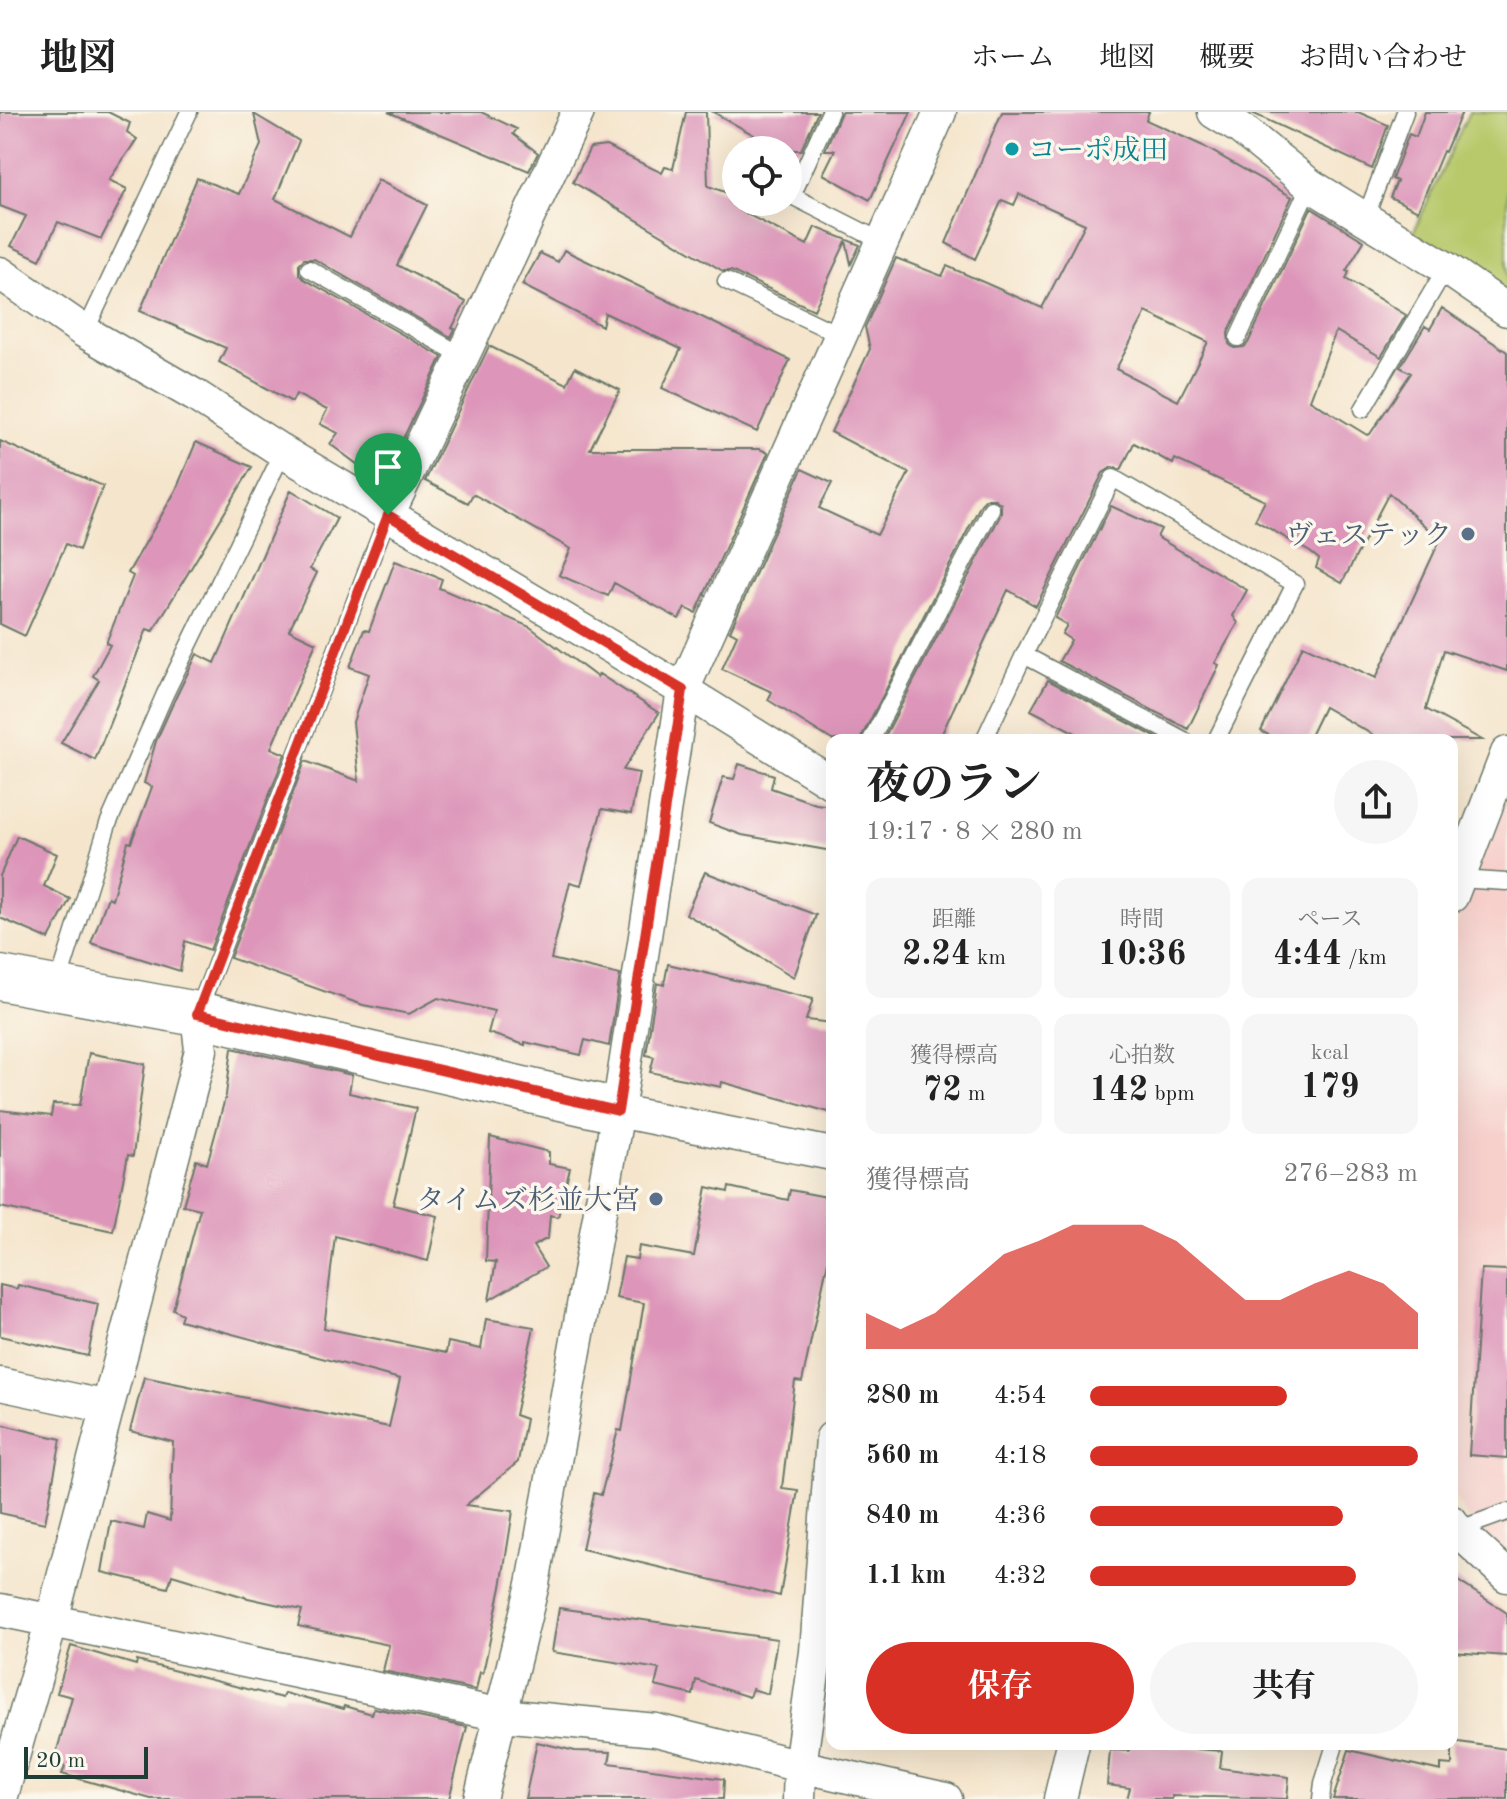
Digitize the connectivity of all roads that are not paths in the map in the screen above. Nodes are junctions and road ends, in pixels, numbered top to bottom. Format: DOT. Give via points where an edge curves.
graph roads {
  1 [pos="189,112"];
  2 [pos="578,112"];
  3 [pos="830,112"];
  4 [pos="940,112"];
  5 [pos="1405,112"];
  6 [pos="1234,117"];
  7 [pos="1310,185"];
  8 [pos="1365,219"];
  9 [pos="883,242"];
  10 [pos="1446,268"];
  11 [pos="309,269"];
  12 [pos="0,273"];
  13 [pos="726,281"];
  14 [pos="1507,310"];
  15 [pos="85,332"];
  16 [pos="842,336"];
  17 [pos="1238,338"];
  18 [pos="463,356"];
  19 [pos="1363,409"];
  20 [pos="283,452"];
  21 [pos="991,509"];
  22 [pos="388,515"];
  23 [pos="1024,655"];
  24 [pos="683,690"];
  25 [pos="874,734"];
  26 [pos="987,734"];
  27 [pos="1173,734"];
  28 [pos="1219,734"];
  29 [pos="1507,753"];
  30 [pos="826,779"];
  31 [pos="1458,880"];
  32 [pos="1507,882"];
  33 [pos="1458,888"];
  34 [pos="0,978"];
  35 [pos="57,987"];
  36 [pos="197,1014"];
  37 [pos="618,1111"];
  38 [pos="826,1153"];
  39 [pos="0,1384"];
  40 [pos="108,1407"];
  41 [pos="1507,1512"];
  42 [pos="826,1518"];
  43 [pos="1458,1538"];
  44 [pos="1507,1576"];
  45 [pos="0,1610"];
  46 [pos="52,1620"];
  47 [pos="502,1715"];
  48 [pos="1072,1750"];
  49 [pos="1333,1750"];
  50 [pos="800,1766"];
  51 [pos="1,1799"];
  52 [pos="480,1799"];
  53 [pos="799,1799"];
  54 [pos="946,1799"];
  55 [pos="1060,1799"];
  56 [pos="1321,1799"];
  1 -- 15 [label="lane"];
  2 -- 18 [label="street"];
  3 -- 9 [label="lane" via="792,196"];
  4 -- 9 [label="street"];
  5 -- 8 [label="lane"];
  6 -- 7 [label="street"];
  7 -- 8 [label="street"];
  7 -- 17 [label="lane"];
  8 -- 10 [label="street"];
  9 -- 16 [label="street"];
  10 -- 14 [label="street"];
  10 -- 19 [label="lane"];
  11 -- 18 [label="lane"];
  12 -- 15 [label="street"];
  13 -- 16 [label="lane"];
  15 -- 20 [label="street"];
  16 -- 24 [label="street"];
  18 -- 22 [label="street"];
  20 -- 22 [label="street"];
  20 -- 35 [label="lane" via="108,824"];
  21 -- 25 [label="lane"];
  22 -- 24 [label="street"];
  22 -- 36 [label="lane"];
  23 -- 26 [label="lane"];
  23 -- 27 [label="lane"];
  23 -- 28 [label="lane" via="1113,478 1295,584"];
  24 -- 30 [label="street"];
  24 -- 37 [label="street"];
  29 -- 31 [label="street"];
  32 -- 33 [label="lane"];
  34 -- 35 [label="street"];
  35 -- 36 [label="street"];
  36 -- 37 [label="street"];
  36 -- 40 [label="street" via="201,1050"];
  37 -- 38 [label="street"];
  37 -- 47 [label="street" via="533,1584"];
  39 -- 40 [label="street"];
  40 -- 46 [label="street"];
  41 -- 43 [label="lane"];
  42 -- 50 [label="street" via="816,1652"];
  43 -- 44 [label="street"];
  45 -- 46 [label="street"];
  46 -- 47 [label="street"];
  46 -- 51 [label="street"];
  47 -- 50 [label="street" via="656,1730"];
  47 -- 52 [label="street"];
  48 -- 55 [label="street"];
  49 -- 56 [label="lane"];
  50 -- 53 [label="street"];
  50 -- 54 [label="street"];
}
